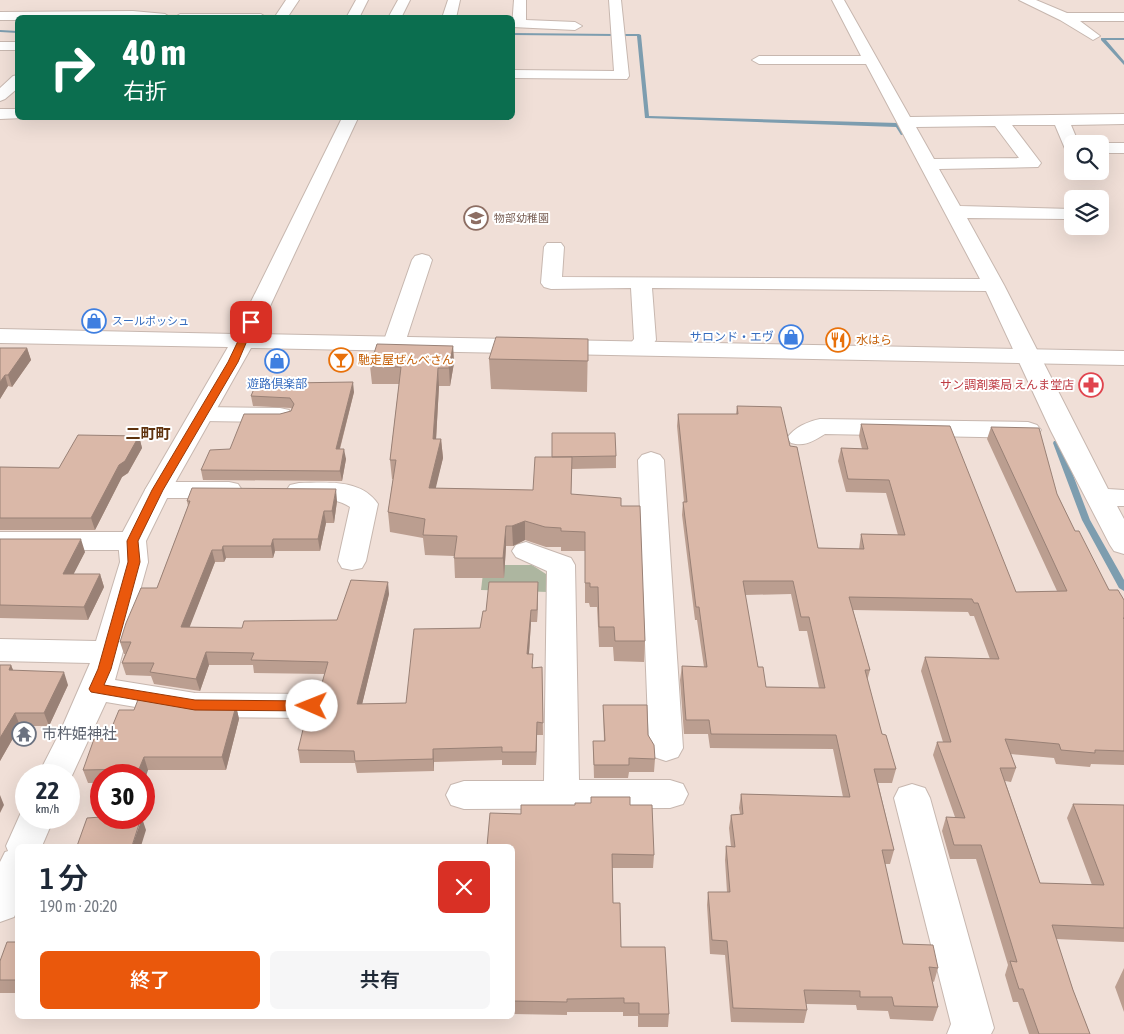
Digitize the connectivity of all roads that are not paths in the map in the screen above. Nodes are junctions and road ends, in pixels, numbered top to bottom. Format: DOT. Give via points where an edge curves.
graph roads {
  1 [pos="85,0"];
  2 [pos="293,0"];
  3 [pos="362,0"];
  4 [pos="404,0"];
  5 [pos="454,0"];
  6 [pos="520,0"];
  7 [pos="615,0"];
  8 [pos="838,0"];
  9 [pos="1025,0"];
  10 [pos="12,4"];
  11 [pos="144,5"];
  12 [pos="218,5"];
  13 [pos="0,15"];
  14 [pos="66,15"];
  15 [pos="133,15"];
  16 [pos="209,15"];
  17 [pos="282,15"];
  18 [pos="354,15"];
  19 [pos="396,15"];
  20 [pos="449,15"];
  21 [pos="1065,17"];
  22 [pos="1124,17"];
  23 [pos="516,23"];
  24 [pos="575,26"];
  25 [pos="1093,36"];
  26 [pos="0,46"];
  27 [pos="15,46"];
  28 [pos="759,60"];
  29 [pos="871,60"];
  30 [pos="515,74"];
  31 [pos="15,82"];
  32 [pos="0,96"];
  33 [pos="0,114"];
  34 [pos="15,114"];
  35 [pos="1124,119"];
  36 [pos="349,120"];
  37 [pos="1061,120"];
  38 [pos="1000,121"];
  39 [pos="905,122"];
  40 [pos="1067,135"];
  41 [pos="1109,148"];
  42 [pos="1124,148"];
  43 [pos="927,164"];
  44 [pos="952,212"];
  45 [pos="1064,213"];
  46 [pos="554,246"];
  47 [pos="422,260"];
  48 [pos="641,282"];
  49 [pos="986,285"];
  50 [pos="0,336"];
  51 [pos="242,339"];
  52 [pos="394,343"];
  53 [pos="637,350"];
  54 [pos="1028,358"];
  55 [pos="1124,358"];
  56 [pos="202,414"];
  57 [pos="282,415"];
  58 [pos="1064,431"];
  59 [pos="800,438"];
  60 [pos="651,460"];
  61 [pos="158,490"];
  62 [pos="1111,498"];
  63 [pos="0,540"];
  64 [pos="1124,545"];
  65 [pos="526,551"];
  66 [pos="133,552"];
  67 [pos="352,561"];
  68 [pos="0,650"];
  69 [pos="109,652"];
  70 [pos="96,689"];
  71 [pos="312,706"];
  72 [pos="666,748"];
  73 [pos="60,764"];
  74 [pos="562,794"];
  75 [pos="670,794"];
  76 [pos="464,795"];
  77 [pos="912,798"];
  78 [pos="31,829"];
  79 [pos="25,844"];
  80 [pos="15,869"];
  81 [pos="0,905"];
  82 [pos="968,1034"];
  1 -- 14 [label="street"];
  2 -- 17 [label="street"];
  3 -- 18 [label="street"];
  4 -- 19 [label="street"];
  5 -- 20 [label="street"];
  6 -- 23 [label="street"];
  7 -- 30 [label="street" via="622,76"];
  8 -- 29 [label="street"];
  9 -- 21 [label="street"];
  10 -- 13 [label="street"];
  11 -- 15 [label="street"];
  12 -- 16 [label="street"];
  13 -- 14 [label="street"];
  14 -- 15 [label="street"];
  21 -- 22 [label="street"];
  21 -- 25 [label="street"];
  23 -- 24 [label="street"];
  26 -- 27 [label="street"];
  28 -- 29 [label="street"];
  29 -- 39 [label="street"];
  31 -- 32 [label="street"];
  33 -- 34 [label="street"];
  35 -- 37 [label="street"];
  36 -- 51 [label="street"];
  37 -- 38 [label="street"];
  37 -- 40 [label="street"];
  38 -- 39 [label="street"];
  38 -- 43 [label="street" via="1032,163"];
  39 -- 43 [label="street"];
  41 -- 42 [label="street"];
  43 -- 44 [label="street"];
  44 -- 45 [label="street"];
  44 -- 49 [label="street"];
  46 -- 48 [label="street" via="551,283"];
  47 -- 52 [label="street"];
  48 -- 49 [label="street"];
  48 -- 53 [label="street" via="645,340"];
  49 -- 54 [label="street"];
  50 -- 51 [label="street"];
  51 -- 52 [label="street"];
  51 -- 56 [label="street" via="233,362"];
  52 -- 53 [label="street"];
  53 -- 54 [label="street"];
  54 -- 55 [label="street"];
  54 -- 58 [label="street"];
  56 -- 57 [label="street"];
  56 -- 61 [label="street"];
  58 -- 59 [label="street" via="820,426"];
  58 -- 62 [label="street"];
  60 -- 72 [label="street"];
  61 -- 66 [label="street"];
  61 -- 67 [label="street" via="344,491 364,504"];
  62 -- 64 [label="street"];
  63 -- 66 [label="street"];
  65 -- 74 [label="street" via="561,565"];
  66 -- 69 [label="street"];
  68 -- 69 [label="street"];
  69 -- 70 [label="street"];
  70 -- 71 [label="street" via="195,705"];
  70 -- 73 [label="street"];
  74 -- 75 [label="street"];
  74 -- 76 [label="street"];
  77 -- 82 [label="street" via="973,1028"];
  78 -- 79 [label="street"];
  80 -- 81 [label="street"];
}
